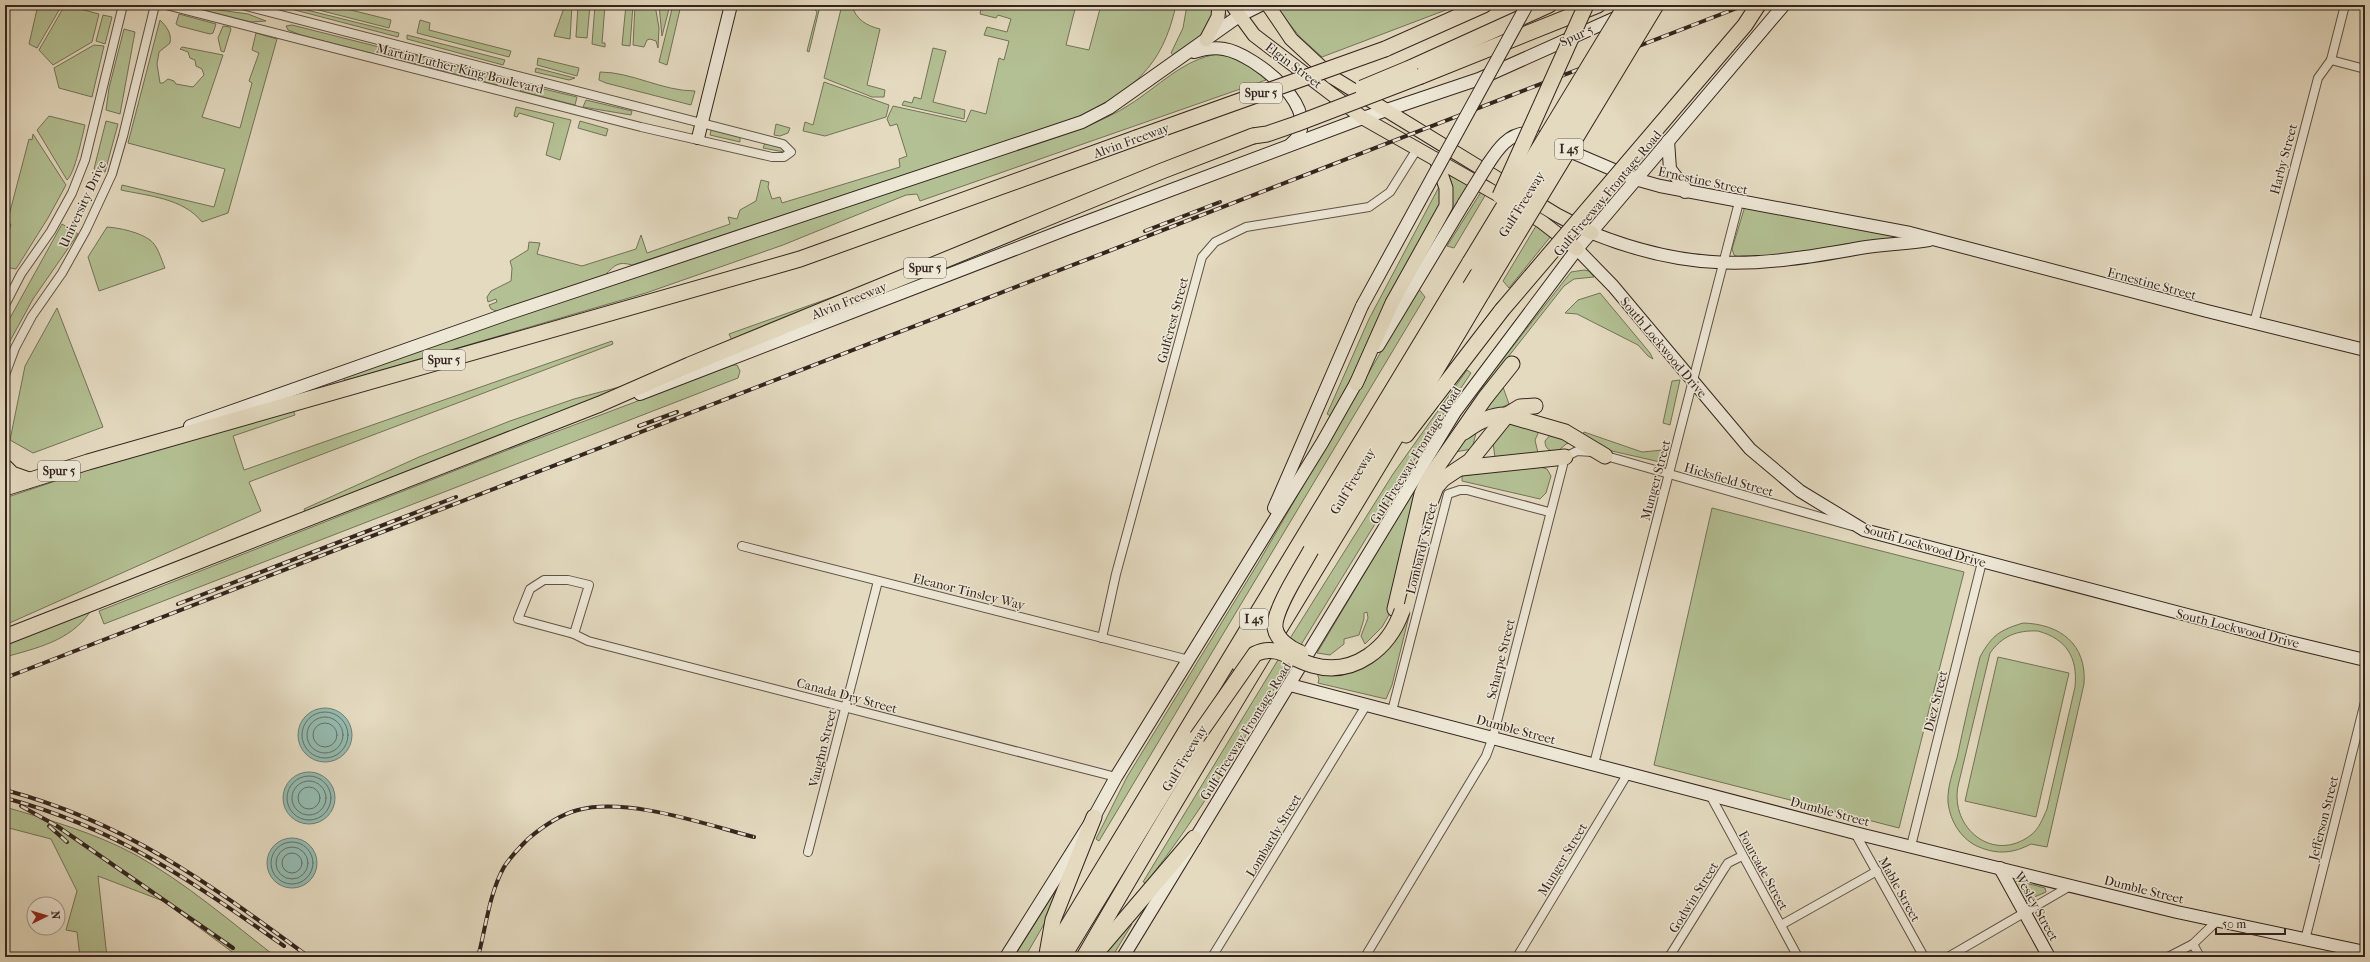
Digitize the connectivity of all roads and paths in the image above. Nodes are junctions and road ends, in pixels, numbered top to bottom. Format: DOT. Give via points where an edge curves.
graph roads {
  1 [pos="123,5"];
  2 [pos="156,5"];
  3 [pos="166,5"];
  4 [pos="242,5"];
  5 [pos="731,5"];
  6 [pos="1219,5"];
  7 [pos="1261,5"];
  8 [pos="1268,5"];
  9 [pos="1479,5"];
  10 [pos="1484,5"];
  11 [pos="1527,5"];
  12 [pos="1549,5"];
  13 [pos="1586,5"];
  14 [pos="1598,5"];
  15 [pos="1626,5"];
  16 [pos="1642,5"];
  17 [pos="1645,5"];
  18 [pos="1656,5"];
  19 [pos="1758,5"];
  20 [pos="2345,5"];
  21 [pos="1783,6"];
  22 [pos="1236,11"];
  23 [pos="1461,16"];
  24 [pos="1206,40"];
  25 [pos="1187,54"];
  26 [pos="2331,60"];
  27 [pos="2365,69"];
  28 [pos="1416,72"];
  29 [pos="1384,111"];
  30 [pos="1363,118"];
  31 [pos="702,124"];
  32 [pos="749,136"];
  33 [pos="698,138"];
  34 [pos="1668,141"];
  35 [pos="1290,145"];
  36 [pos="1417,149"];
  37 [pos="746,150"];
  38 [pos="1436,159"];
  39 [pos="1635,179"];
  40 [pos="1685,192"];
  41 [pos="1739,202"];
  42 [pos="1592,233"];
  43 [pos="1932,240"];
  44 [pos="1577,249"];
  45 [pos="1470,262"];
  46 [pos="1722,264"];
  47 [pos="1470,287"];
  48 [pos="5,305"];
  49 [pos="2254,323"];
  50 [pos="2365,350"];
  51 [pos="1512,364"];
  52 [pos="5,376"];
  53 [pos="1693,381"];
  54 [pos="1356,384"];
  55 [pos="1484,398"];
  56 [pos="600,404"];
  57 [pos="1535,406"];
  58 [pos="1507,416"];
  59 [pos="1480,422"];
  60 [pos="1458,436"];
  61 [pos="1477,453"];
  62 [pos="1386,456"];
  63 [pos="1605,456"];
  64 [pos="1565,457"];
  65 [pos="88,462"];
  66 [pos="5,467"];
  67 [pos="1461,468"];
  68 [pos="1668,474"];
  69 [pos="29,480"];
  70 [pos="5,488"];
  71 [pos="1550,512"];
  72 [pos="1864,530"];
  73 [pos="742,546"];
  74 [pos="1256,547"];
  75 [pos="1311,550"];
  76 [pos="1982,562"];
  77 [pos="878,581"];
  78 [pos="1398,610"];
  79 [pos="574,634"];
  80 [pos="5,637"];
  81 [pos="1102,638"];
  82 [pos="1189,660"];
  83 [pos="2365,660"];
  84 [pos="1290,685"];
  85 [pos="2365,702"];
  86 [pos="1367,704"];
  87 [pos="845,706"];
  88 [pos="1392,711"];
  89 [pos="1197,736"];
  90 [pos="1493,738"];
  91 [pos="1594,764"];
  92 [pos="1628,773"];
  93 [pos="1116,777"];
  94 [pos="1709,793"];
  95 [pos="1094,818"];
  96 [pos="1855,833"];
  97 [pos="1194,838"];
  98 [pos="1912,846"];
  99 [pos="808,852"];
  100 [pos="1742,856"];
  101 [pos="2000,868"];
  102 [pos="1877,871"];
  103 [pos="2072,885"];
  104 [pos="2024,913"];
  105 [pos="2217,921"];
  106 [pos="1781,925"];
  107 [pos="2305,940"];
  108 [pos="2192,944"];
  109 [pos="2365,952"];
  110 [pos="2352,953"];
  111 [pos="1006,957"];
  112 [pos="1047,957"];
  113 [pos="1063,957"];
  114 [pos="1086,957"];
  115 [pos="1123,957"];
  116 [pos="1212,957"];
  117 [pos="1365,957"];
  118 [pos="1517,957"];
  119 [pos="1669,957"];
  120 [pos="1798,957"];
  121 [pos="1924,957"];
  122 [pos="1948,957"];
  123 [pos="2049,957"];
  124 [pos="2168,957"];
  125 [pos="2200,957"];
  1 -- 48 [label="street, University Drive" via="85,160 72,193 51,231 21,274"];
  2 -- 52 [label="street, University Drive" via="112,174 86,230 15,348"];
  3 -- 33 [label="street, Martin Luther King Boulevard" via="634,125"];
  4 -- 31 [label="street, Martin Luther King Boulevard"];
  5 -- 31 [label="main road"];
  6 -- 24 [label="main road" via="1218,17"];
  7 -- 22 [label="main road, Spur 5"];
  8 -- 29 [label="main road, Elgin Street" via="1291,38 1332,77"];
  9 -- 23 [label="highway"];
  10 -- 23 [label="highway"];
  11 -- 74 [label="main road, bridge" via="1362,306"];
  12 -- 28 [label="highway"];
  13 -- 45 [label="highway, bridge"];
  14 -- 28 [label="highway"];
  15 -- 45 [label="highway, Gulf Freeway / I 45, bridge"];
  16 -- 47 [label="highway, Gulf Freeway / I 45, bridge"];
  17 -- 29 [label="main road, Spur 5" via="1479,79"];
  18 -- 47 [label="highway, Gulf Freeway / I 45, bridge"];
  19 -- 62 [label="highway, bridge" via="1745,24 1502,310 1412,429"];
  20 -- 26 [label="street, Harby Street"];
  21 -- 34 [label="main road, Gulf Freeway Frontage Road"];
  22 -- 24 [label="main road, Spur 5"];
  22 -- 30 [label="main road, Elgin Street" via="1254,35"];
  23 -- 65 [label="highway, Alvin Freeway / Spur 5, bridge" via="1385,48 800,260"];
  24 -- 25 [label="main road, Spur 5"];
  25 -- 35 [label="main road" via="1205,48 1224,49 1255,63 1289,93 1299,109 1303,127 1298,138"];
  25 -- 65 [label="main road, Spur 5" via="1109,108 1082,122 521,309"];
  26 -- 27 [label="street"];
  26 -- 49 [label="street, Harby Street" via="2318,78"];
  28 -- 56 [label="highway, Alvin Freeway / Spur 5, bridge" via="1296,124 1253,136 1162,171"];
  29 -- 30 [label="main road, Spur 5"];
  29 -- 42 [label="main road" via="1557,215"];
  30 -- 35 [label="main road, Spur 5"];
  30 -- 36 [label="main road, South Lockwood Drive"];
  31 -- 32 [label="street, Martin Luther King Boulevard"];
  31 -- 33 [label="main road"];
  32 -- 37 [label="street"];
  32 -- 37 [label="street, Martin Luther King Boulevard" via="783,144 791,152 784,157 777,157"];
  33 -- 37 [label="street, Martin Luther King Boulevard"];
  34 -- 39 [label="main road, Gulf Freeway Frontage Road"];
  34 -- 40 [label="main road" via="1670,169 1685,188"];
  35 -- 56 [label="main road, Spur 5" via="612,405"];
  36 -- 38 [label="main road, South Lockwood Drive"];
  36 -- 81 [label="street, Gulfcrest Street" via="1390,192 1369,207 1246,227 1215,242 1202,257 1116,574"];
  38 -- 44 [label="main road, South Lockwood Drive" via="1542,222"];
  38 -- 54 [label="main road" via="1446,188 1446,206 1392,303"];
  39 -- 40 [label="main road, Ernestine Street"];
  39 -- 42 [label="main road, Gulf Freeway Frontage Road"];
  39 -- 54 [label="main road, Ernestine Street, bridge" via="1527,133 1517,133 1506,140 1464,203"];
  40 -- 41 [label="main road, Ernestine Street"];
  41 -- 43 [label="main road, Ernestine Street" via="1910,233"];
  41 -- 46 [label="street, Munger Street"];
  42 -- 44 [label="main road, Gulf Freeway Frontage Road"];
  42 -- 46 [label="main road, Ernestine Street" via="1680,260"];
  43 -- 46 [label="main road, Ernestine Street" via="1861,248 1790,261"];
  43 -- 49 [label="main road, Ernestine Street"];
  44 -- 53 [label="main road, South Lockwood Drive"];
  44 -- 84 [label="main road, Gulf Freeway Frontage Road" via="1455,412"];
  45 -- 47 [label="highway, Gulf Freeway / I 45"];
  46 -- 53 [label="street, Munger Street"];
  47 -- 62 [label="highway, Gulf Freeway / I 45"];
  47 -- 75 [label="highway, Gulf Freeway / I 45"];
  47 -- 112 [label="highway, Gulf Freeway / I 45"];
  49 -- 50 [label="main road, Ernestine Street"];
  51 -- 55 [label="highway"];
  53 -- 68 [label="street, Munger Street"];
  53 -- 72 [label="main road, South Lockwood Drive" via="1750,449 1800,491"];
  54 -- 74 [label="main road"];
  55 -- 59 [label="highway"];
  55 -- 60 [label="highway"];
  56 -- 80 [label="highway, Spur 5 / Spur 5"];
  57 -- 58 [label="highway" via="1520,407"];
  58 -- 59 [label="highway" via="1497,416"];
  58 -- 61 [label="highway"];
  58 -- 63 [label="highway" via="1565,432"];
  59 -- 60 [label="highway"];
  59 -- 61 [label="highway"];
  60 -- 78 [label="highway" via="1428,480 1422,494"];
  61 -- 67 [label="highway"];
  62 -- 114 [label="highway, Gulf Freeway / I 45" via="1160,825"];
  63 -- 64 [label="street, Hicksfield Street" via="1584,451"];
  63 -- 68 [label="street, Hicksfield Street"];
  64 -- 67 [label="highway"];
  64 -- 71 [label="street, Scharpe Street"];
  65 -- 69 [label="highway, Spur 5 / Spur 5"];
  66 -- 69 [label="highway" via="12,474"];
  67 -- 78 [label="highway" via="1443,479 1432,494"];
  68 -- 72 [label="street, Hicksfield Street"];
  68 -- 91 [label="street, Munger Street"];
  69 -- 70 [label="highway, Spur 5 / Spur 5"];
  71 -- 88 [label="street, Lombardy Street" via="1467,490 1448,494"];
  71 -- 90 [label="street, Scharpe Street"];
  72 -- 76 [label="main road, South Lockwood Drive"];
  73 -- 77 [label="street, Eleanor Tinsley Way"];
  74 -- 82 [label="main road"];
  75 -- 78 [label="highway, bridge" via="1276,619 1278,635 1291,648 1311,657 1334,660 1358,654 1382,636"];
  75 -- 89 [label="highway, Gulf Freeway, bridge"];
  76 -- 83 [label="main road, South Lockwood Drive"];
  76 -- 98 [label="street, Diez Street"];
  77 -- 81 [label="street, Eleanor Tinsley Way"];
  77 -- 87 [label="street, Vaughn Street"];
  78 -- 89 [label="highway, bridge" via="1391,636 1381,647 1360,662 1348,666 1332,668 1313,665 1269,649 1255,654"];
  79 -- 79 [label="street, Canada Dry Street" via="589,585 568,580 544,580 530,589 518,619"];
  79 -- 87 [label="street, Canada Dry Street" via="588,640"];
  81 -- 82 [label="street, Eleanor Tinsley Way"];
  82 -- 93 [label="main road"];
  84 -- 86 [label="main road, Dumble Street"];
  84 -- 97 [label="main road, Gulf Freeway Frontage Road"];
  85 -- 107 [label="street, Jefferson Street"];
  86 -- 88 [label="main road, Dumble Street"];
  86 -- 116 [label="street, Lombardy Street"];
  87 -- 93 [label="street, Canada Dry Street"];
  87 -- 99 [label="street, Vaughn Street"];
  88 -- 90 [label="main road, Dumble Street"];
  89 -- 113 [label="highway, Gulf Freeway"];
  90 -- 91 [label="main road, Dumble Street"];
  90 -- 117 [label="street, Scharpe Street" via="1486,756"];
  91 -- 92 [label="main road, Dumble Street"];
  92 -- 94 [label="main road, Dumble Street"];
  92 -- 118 [label="street, Munger Street"];
  93 -- 95 [label="main road"];
  94 -- 96 [label="main road, Dumble Street"];
  94 -- 100 [label="street, Fourcade Street"];
  95 -- 111 [label="main road"];
  95 -- 112 [label="highway" via="1053,920"];
  96 -- 98 [label="main road, Dumble Street"];
  96 -- 102 [label="street, Mable Street"];
  97 -- 114 [label="highway" via="1102,946"];
  97 -- 115 [label="main road, Gulf Freeway Frontage Road"];
  98 -- 101 [label="main road, Dumble Street"];
  100 -- 106 [label="street, Fourcade Street"];
  100 -- 119 [label="street, Godwin Street" via="1732,860 1724,869"];
  101 -- 103 [label="main road, Dumble Street"];
  101 -- 104 [label="main road, Wesley Street"];
  102 -- 106 [label="street"];
  102 -- 121 [label="street, Mable Street"];
  103 -- 104 [label="street"];
  103 -- 105 [label="main road, Dumble Street"];
  104 -- 122 [label="street"];
  104 -- 123 [label="main road, Wesley Street"];
  105 -- 107 [label="main road, Dumble Street"];
  105 -- 108 [label="street"];
  106 -- 120 [label="street, Fourcade Street"];
  107 -- 110 [label="main road, Dumble Street"];
  108 -- 124 [label="street"];
  108 -- 125 [label="street"];
  109 -- 110 [label="main road, Dumble Street"];
}
